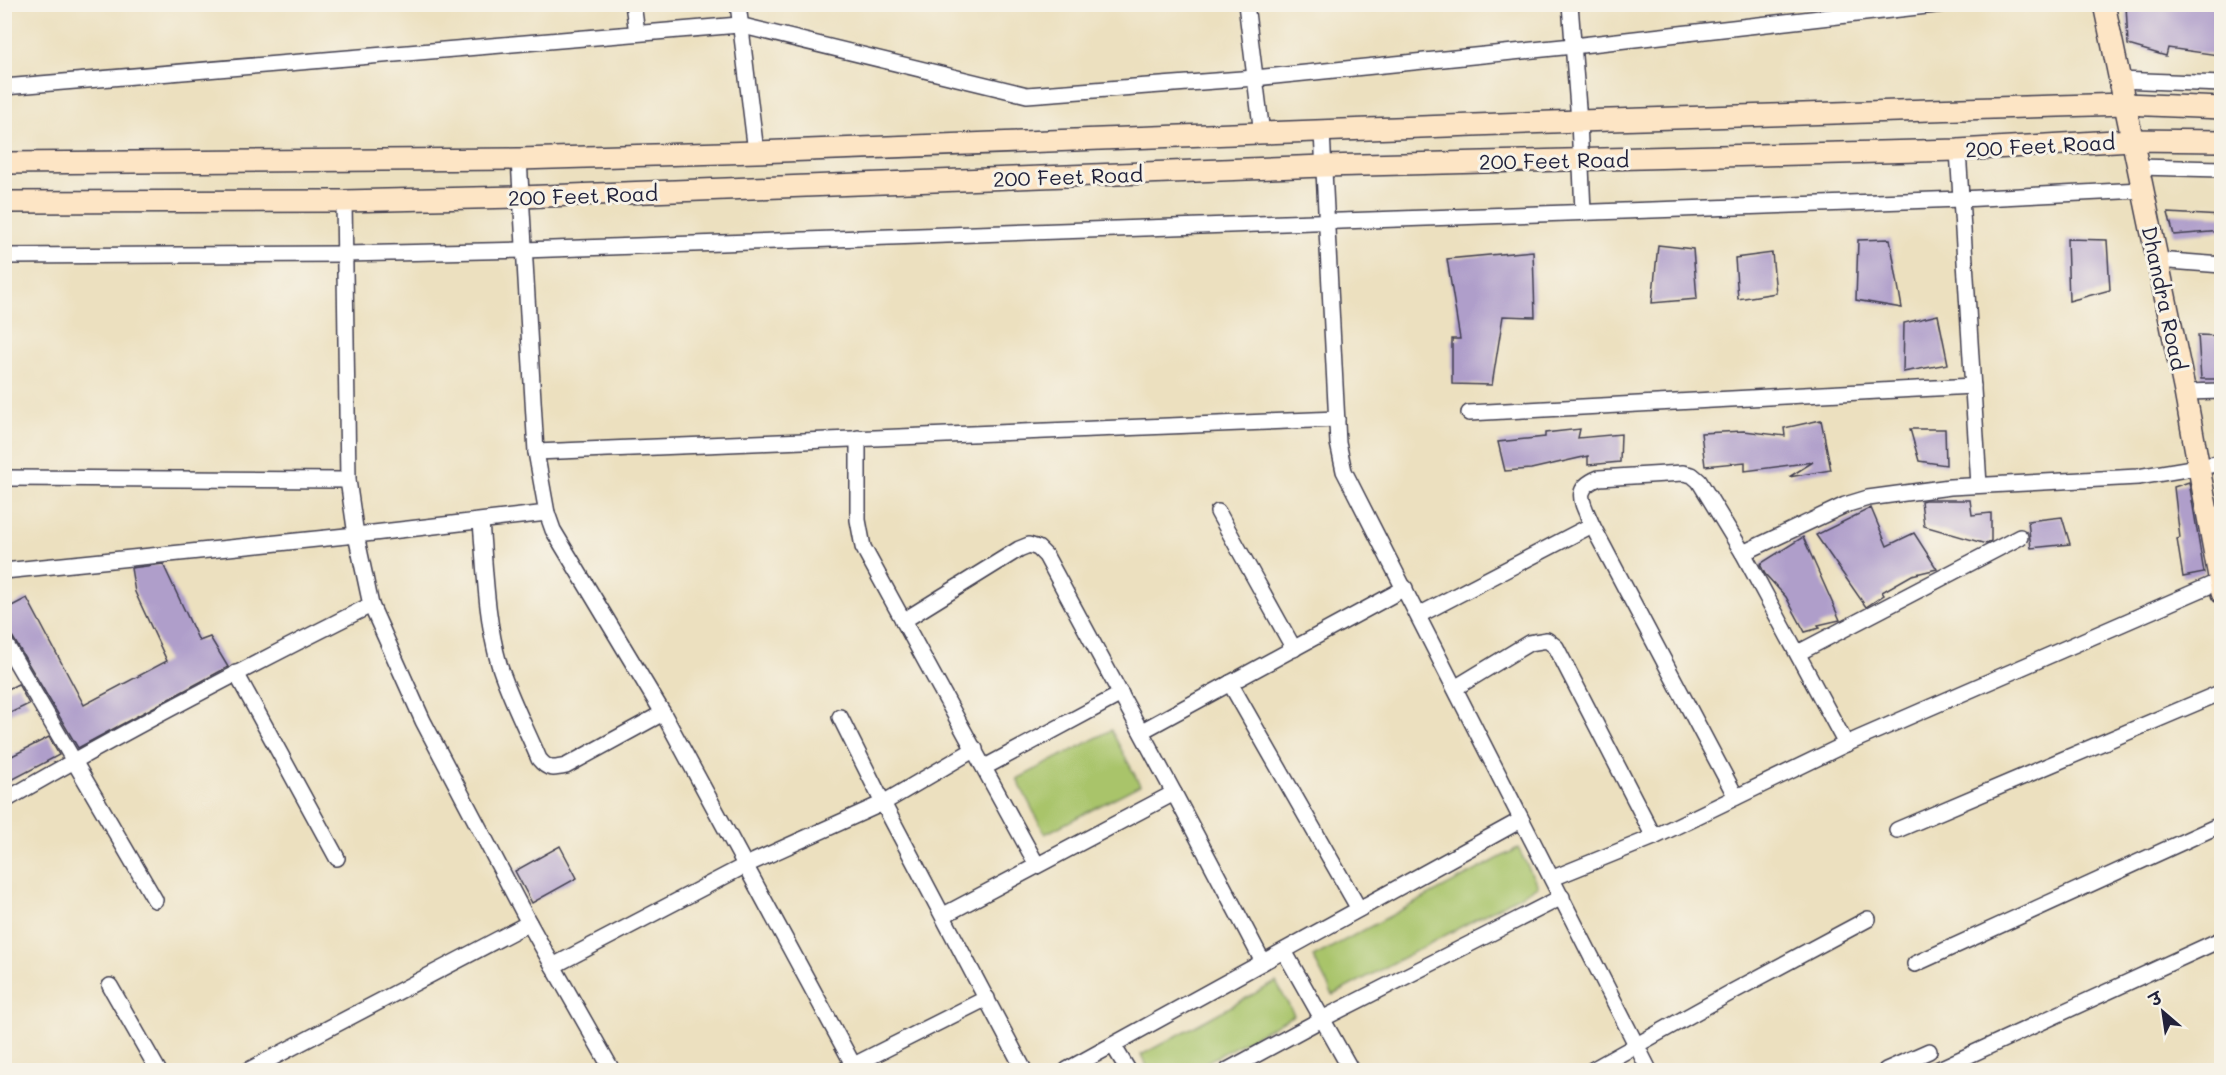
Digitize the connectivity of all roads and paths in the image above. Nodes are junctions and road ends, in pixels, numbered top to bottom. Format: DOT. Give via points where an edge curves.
graph roads {
  1 [pos="633,4"];
  2 [pos="738,4"];
  3 [pos="1246,4"];
  4 [pos="1570,4"];
  5 [pos="1944,4"];
  6 [pos="2104,4"];
  7 [pos="739,25"];
  8 [pos="637,33"];
  9 [pos="1573,46"];
  10 [pos="1255,78"];
  11 [pos="2119,80"];
  12 [pos="2222,84"];
  13 [pos="4,87"];
  14 [pos="2125,104"];
  15 [pos="2222,108"];
  16 [pos="1579,121"];
  17 [pos="1322,132"];
  18 [pos="1262,134"];
  19 [pos="2132,140"];
  20 [pos="2222,141"];
  21 [pos="1958,150"];
  22 [pos="756,152"];
  23 [pos="519,159"];
  24 [pos="1581,159"];
  25 [pos="4,163"];
  26 [pos="1324,166"];
  27 [pos="2137,167"];
  28 [pos="2222,169"];
  29 [pos="2142,190"];
  30 [pos="520,197"];
  31 [pos="1961,199"];
  32 [pos="344,201"];
  33 [pos="4,202"];
  34 [pos="1583,212"];
  35 [pos="1328,221"];
  36 [pos="524,250"];
  37 [pos="345,254"];
  38 [pos="4,255"];
  39 [pos="2157,260"];
  40 [pos="2222,265"];
  41 [pos="1973,386"];
  42 [pos="2222,391"];
  43 [pos="2185,392"];
  44 [pos="1469,413"];
  45 [pos="1337,419"];
  46 [pos="858,438"];
  47 [pos="536,452"];
  48 [pos="2222,463"];
  49 [pos="2200,467"];
  50 [pos="4,478"];
  51 [pos="348,480"];
  52 [pos="1979,485"];
  53 [pos="1218,512"];
  54 [pos="547,513"];
  55 [pos="481,522"];
  56 [pos="1592,525"];
  57 [pos="356,535"];
  58 [pos="2020,537"];
  59 [pos="1743,553"];
  60 [pos="4,571"];
  61 [pos="2220,575"];
  62 [pos="1405,588"];
  63 [pos="371,605"];
  64 [pos="1419,615"];
  65 [pos="903,621"];
  66 [pos="4,641"];
  67 [pos="1294,649"];
  68 [pos="1798,653"];
  69 [pos="236,673"];
  70 [pos="1230,683"];
  71 [pos="1455,688"];
  72 [pos="2222,692"];
  73 [pos="1121,694"];
  74 [pos="663,713"];
  75 [pos="840,717"];
  76 [pos="1142,731"];
  77 [pos="1846,744"];
  78 [pos="975,749"];
  79 [pos="73,761"];
  80 [pos="985,767"];
  81 [pos="1174,793"];
  82 [pos="1736,797"];
  83 [pos="4,801"];
  84 [pos="883,803"];
  85 [pos="1521,820"];
  86 [pos="2222,824"];
  87 [pos="1897,830"];
  88 [pos="1654,837"];
  89 [pos="337,858"];
  90 [pos="746,865"];
  91 [pos="1037,865"];
  92 [pos="1553,878"];
  93 [pos="1562,897"];
  94 [pos="155,900"];
  95 [pos="1359,909"];
  96 [pos="944,915"];
  97 [pos="1868,920"];
  98 [pos="529,923"];
  99 [pos="2222,939"];
  100 [pos="1284,951"];
  101 [pos="1263,962"];
  102 [pos="1915,964"];
  103 [pos="553,966"];
  104 [pos="110,987"];
  105 [pos="987,998"];
  106 [pos="1322,1019"];
  107 [pos="1113,1045"];
  108 [pos="1636,1045"];
  109 [pos="1929,1051"];
  110 [pos="271,1065"];
  111 [pos="851,1069"];
  112 [pos="1891,1069"];
  113 [pos="1937,1070"];
  114 [pos="158,1071"];
  115 [pos="249,1071"];
  116 [pos="612,1071"];
  117 [pos="1024,1071"];
  118 [pos="1067,1071"];
  119 [pos="1128,1071"];
  120 [pos="1228,1071"];
  121 [pos="1351,1071"];
  122 [pos="1593,1071"];
  123 [pos="1649,1071"];
  1 -- 8 [label="street"];
  2 -- 7 [label="street"];
  3 -- 10 [label="street"];
  4 -- 9 [label="street"];
  5 -- 9 [label="street"];
  6 -- 11 [label="street, Dhandra Road"];
  7 -- 8 [label="street"];
  7 -- 10 [label="street" via="1027,95"];
  7 -- 22 [label="street"];
  8 -- 13 [label="street"];
  9 -- 10 [label="street"];
  9 -- 16 [label="street"];
  10 -- 18 [label="street"];
  11 -- 12 [label="street"];
  11 -- 14 [label="street, Dhandra Road"];
  14 -- 15 [label="street"];
  14 -- 16 [label="street"];
  14 -- 19 [label="street, Dhandra Road"];
  16 -- 17 [label="street"];
  16 -- 24 [label="street"];
  17 -- 18 [label="street"];
  17 -- 26 [label="street"];
  18 -- 22 [label="street"];
  19 -- 20 [label="street, 200 Feet Road"];
  19 -- 21 [label="street, 200 Feet Road"];
  19 -- 27 [label="street, Dhandra Road"];
  21 -- 24 [label="street, 200 Feet Road"];
  21 -- 31 [label="street"];
  22 -- 23 [label="street"];
  23 -- 25 [label="street"];
  23 -- 30 [label="street"];
  24 -- 26 [label="street, 200 Feet Road"];
  24 -- 34 [label="street"];
  26 -- 30 [label="street, 200 Feet Road"];
  26 -- 35 [label="street"];
  27 -- 28 [label="street"];
  27 -- 29 [label="street, Dhandra Road"];
  29 -- 31 [label="street"];
  29 -- 39 [label="street, Dhandra Road"];
  30 -- 32 [label="street, 200 Feet Road"];
  30 -- 36 [label="street"];
  31 -- 34 [label="street"];
  31 -- 41 [label="street"];
  32 -- 33 [label="street, 200 Feet Road"];
  32 -- 37 [label="street"];
  34 -- 35 [label="street"];
  35 -- 36 [label="street"];
  35 -- 45 [label="street"];
  36 -- 37 [label="street"];
  36 -- 47 [label="street"];
  37 -- 38 [label="street"];
  37 -- 51 [label="street"];
  39 -- 40 [label="street"];
  39 -- 43 [label="street, Dhandra Road"];
  41 -- 44 [label="street"];
  41 -- 52 [label="street"];
  42 -- 43 [label="street"];
  43 -- 49 [label="street, Dhandra Road"];
  45 -- 46 [label="street"];
  45 -- 62 [label="street" via="1344,471"];
  46 -- 47 [label="street"];
  46 -- 65 [label="street" via="860,534 869,559"];
  47 -- 54 [label="street"];
  48 -- 49 [label="street"];
  49 -- 52 [label="street" via="2138,477"];
  49 -- 61 [label="street, Dhandra Road"];
  50 -- 51 [label="street"];
  51 -- 57 [label="street"];
  52 -- 59 [label="street" via="1869,498 1845,505"];
  53 -- 67 [label="street"];
  54 -- 55 [label="street"];
  54 -- 74 [label="street" via="553,530"];
  55 -- 57 [label="street"];
  55 -- 74 [label="street" via="500,666 545,766 566,766"];
  56 -- 59 [label="street" via="1581,495 1589,482 1599,478 1683,473 1692,475 1705,488"];
  56 -- 64 [label="street"];
  56 -- 82 [label="street"];
  57 -- 60 [label="street"];
  57 -- 63 [label="street"];
  58 -- 68 [label="street"];
  59 -- 68 [label="street"];
  61 -- 77 [label="street"];
  62 -- 64 [label="street"];
  62 -- 67 [label="street"];
  63 -- 69 [label="street"];
  63 -- 98 [label="street" via="423,722"];
  64 -- 71 [label="street"];
  65 -- 73 [label="street" via="1029,544 1046,556"];
  65 -- 78 [label="street"];
  66 -- 79 [label="street"];
  67 -- 70 [label="street"];
  68 -- 77 [label="street"];
  69 -- 79 [label="street"];
  69 -- 89 [label="street"];
  70 -- 76 [label="street"];
  70 -- 95 [label="street"];
  71 -- 85 [label="street"];
  71 -- 88 [label="street" via="1529,642 1547,640 1556,647"];
  72 -- 87 [label="street"];
  73 -- 76 [label="street"];
  73 -- 80 [label="street"];
  74 -- 90 [label="street"];
  75 -- 84 [label="street"];
  76 -- 81 [label="street"];
  77 -- 82 [label="street"];
  78 -- 80 [label="street"];
  78 -- 84 [label="street"];
  79 -- 83 [label="street"];
  79 -- 94 [label="street"];
  80 -- 91 [label="street"];
  81 -- 91 [label="street"];
  81 -- 101 [label="street"];
  82 -- 88 [label="street"];
  84 -- 90 [label="street"];
  84 -- 96 [label="street"];
  85 -- 92 [label="street"];
  85 -- 95 [label="street"];
  86 -- 102 [label="street"];
  88 -- 92 [label="street"];
  90 -- 103 [label="street"];
  90 -- 111 [label="street"];
  91 -- 96 [label="street"];
  92 -- 93 [label="street"];
  93 -- 106 [label="street"];
  93 -- 108 [label="street"];
  95 -- 100 [label="street"];
  96 -- 105 [label="street"];
  97 -- 108 [label="street"];
  98 -- 103 [label="street"];
  98 -- 110 [label="street"];
  99 -- 113 [label="street"];
  100 -- 101 [label="street"];
  100 -- 106 [label="street"];
  101 -- 107 [label="street"];
  103 -- 116 [label="street"];
  104 -- 114 [label="street"];
  105 -- 111 [label="street"];
  105 -- 117 [label="street"];
  106 -- 120 [label="street"];
  106 -- 121 [label="street"];
  107 -- 118 [label="street"];
  107 -- 119 [label="street"];
  108 -- 122 [label="street"];
  108 -- 123 [label="street"];
  109 -- 112 [label="street"];
  110 -- 115 [label="street"];
}
